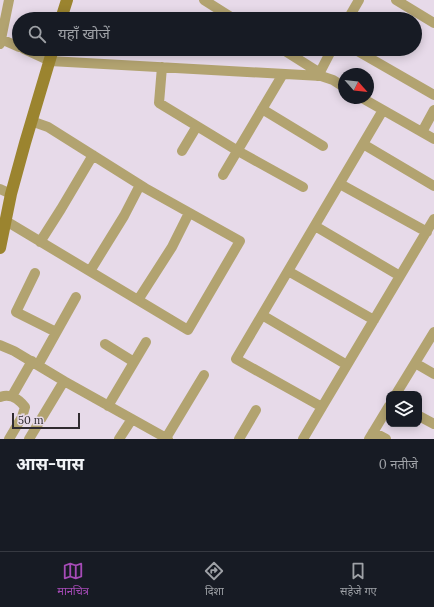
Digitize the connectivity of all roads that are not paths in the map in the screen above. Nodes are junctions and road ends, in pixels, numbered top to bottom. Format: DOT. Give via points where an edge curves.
graph roads {
  1 [pos="67,0"];
  2 [pos="204,0"];
  3 [pos="359,0"];
  4 [pos="396,0"];
  5 [pos="5,6"];
  6 [pos="64,12"];
  7 [pos="223,12"];
  8 [pos="352,12"];
  9 [pos="416,12"];
  10 [pos="422,16"];
  11 [pos="434,23"];
  12 [pos="1,41"];
  13 [pos="12,45"];
  14 [pos="52,56"];
  15 [pos="61,56"];
  16 [pos="292,56"];
  17 [pos="328,56"];
  18 [pos="366,56"];
  19 [pos="162,67"];
  20 [pos="283,74"];
  21 [pos="319,74"];
  22 [pos="338,83"];
  23 [pos="434,95"];
  24 [pos="372,104"];
  25 [pos="262,109"];
  26 [pos="383,110"];
  27 [pos="434,110"];
  28 [pos="31,120"];
  29 [pos="197,126"];
  30 [pos="422,132"];
  31 [pos="434,139"];
  32 [pos="363,144"];
  33 [pos="323,146"];
  34 [pos="182,151"];
  35 [pos="238,151"];
  36 [pos="93,155"];
  37 [pos="223,175"];
  38 [pos="340,184"];
  39 [pos="140,185"];
  40 [pos="434,186"];
  41 [pos="303,187"];
  42 [pos="5,191"];
  43 [pos="189,213"];
  44 [pos="434,219"];
  45 [pos="6,221"];
  46 [pos="315,226"];
  47 [pos="426,232"];
  48 [pos="40,242"];
  49 [pos="0,248"];
  50 [pos="288,271"];
  51 [pos="90,272"];
  52 [pos="35,273"];
  53 [pos="400,276"];
  54 [pos="76,298"];
  55 [pos="138,300"];
  56 [pos="262,315"];
  57 [pos="374,320"];
  58 [pos="56,332"];
  59 [pos="434,332"];
  60 [pos="146,342"];
  61 [pos="106,344"];
  62 [pos="0,345"];
  63 [pos="134,362"];
  64 [pos="35,363"];
  65 [pos="415,363"];
  66 [pos="347,366"];
  67 [pos="434,374"];
  68 [pos="204,375"];
  69 [pos="64,381"];
  70 [pos="398,391"];
  71 [pos="12,396"];
  72 [pos="0,397"];
  73 [pos="108,406"];
  74 [pos="322,407"];
  75 [pos="256,410"];
  76 [pos="386,411"];
  77 [pos="422,418"];
  78 [pos="132,419"];
  79 [pos="434,424"];
  80 [pos="371,435"];
  81 [pos="167,438"];
  82 [pos="9,439"];
  83 [pos="29,439"];
  84 [pos="119,439"];
  85 [pos="239,439"];
  86 [pos="303,439"];
  87 [pos="386,439"];
  1 -- 6 [label="street"];
  2 -- 7 [label="street"];
  3 -- 8 [label="street"];
  4 -- 9 [label="street"];
  5 -- 12 [label="street"];
  10 -- 11 [label="street"];
  12 -- 13 [label="street"];
  14 -- 28 [label="street"];
  15 -- 19 [label="street"];
  16 -- 21 [label="street"];
  17 -- 21 [label="street"];
  18 -- 23 [label="street"];
  19 -- 20 [label="street"];
  19 -- 29 [label="street" via="159,103"];
  20 -- 21 [label="street"];
  20 -- 25 [label="street"];
  21 -- 22 [label="street"];
  24 -- 26 [label="street"];
  25 -- 33 [label="street"];
  25 -- 35 [label="street"];
  26 -- 30 [label="street"];
  26 -- 32 [label="street"];
  27 -- 30 [label="street"];
  28 -- 36 [label="street" via="48,127"];
  28 -- 42 [label="street"];
  29 -- 34 [label="street"];
  29 -- 35 [label="street"];
  30 -- 31 [label="street"];
  32 -- 38 [label="street"];
  32 -- 40 [label="street"];
  35 -- 37 [label="street"];
  35 -- 41 [label="street"];
  36 -- 39 [label="street"];
  36 -- 48 [label="street"];
  38 -- 46 [label="street"];
  38 -- 47 [label="street"];
  39 -- 43 [label="street"];
  39 -- 51 [label="street"];
  42 -- 45 [label="street"];
  43 -- 55 [label="street" via="172,247"];
  43 -- 55 [label="street" via="240,241 212,290 188,330"];
  44 -- 47 [label="street"];
  45 -- 48 [label="street"];
  45 -- 49 [label="street"];
  46 -- 50 [label="street"];
  46 -- 53 [label="street"];
  47 -- 53 [label="street"];
  48 -- 51 [label="street"];
  50 -- 56 [label="street"];
  50 -- 57 [label="street"];
  51 -- 55 [label="street"];
  52 -- 58 [label="street" via="16,312"];
  53 -- 57 [label="street"];
  54 -- 58 [label="street"];
  56 -- 66 [label="street"];
  56 -- 74 [label="street" via="236,359"];
  57 -- 66 [label="street"];
  58 -- 64 [label="street"];
  59 -- 65 [label="street"];
  60 -- 63 [label="street"];
  61 -- 63 [label="street"];
  62 -- 64 [label="street"];
  63 -- 73 [label="street"];
  64 -- 69 [label="street"];
  64 -- 71 [label="street"];
  65 -- 67 [label="street"];
  65 -- 70 [label="street"];
  66 -- 74 [label="street"];
  68 -- 81 [label="street"];
  69 -- 73 [label="street"];
  69 -- 83 [label="street"];
  71 -- 72 [label="street"];
  71 -- 82 [label="street" via="25,407"];
  73 -- 78 [label="street"];
  74 -- 86 [label="street"];
  75 -- 85 [label="street"];
  76 -- 80 [label="street"];
  77 -- 79 [label="street"];
  78 -- 81 [label="street"];
  78 -- 84 [label="street"];
  80 -- 87 [label="street"];
}
